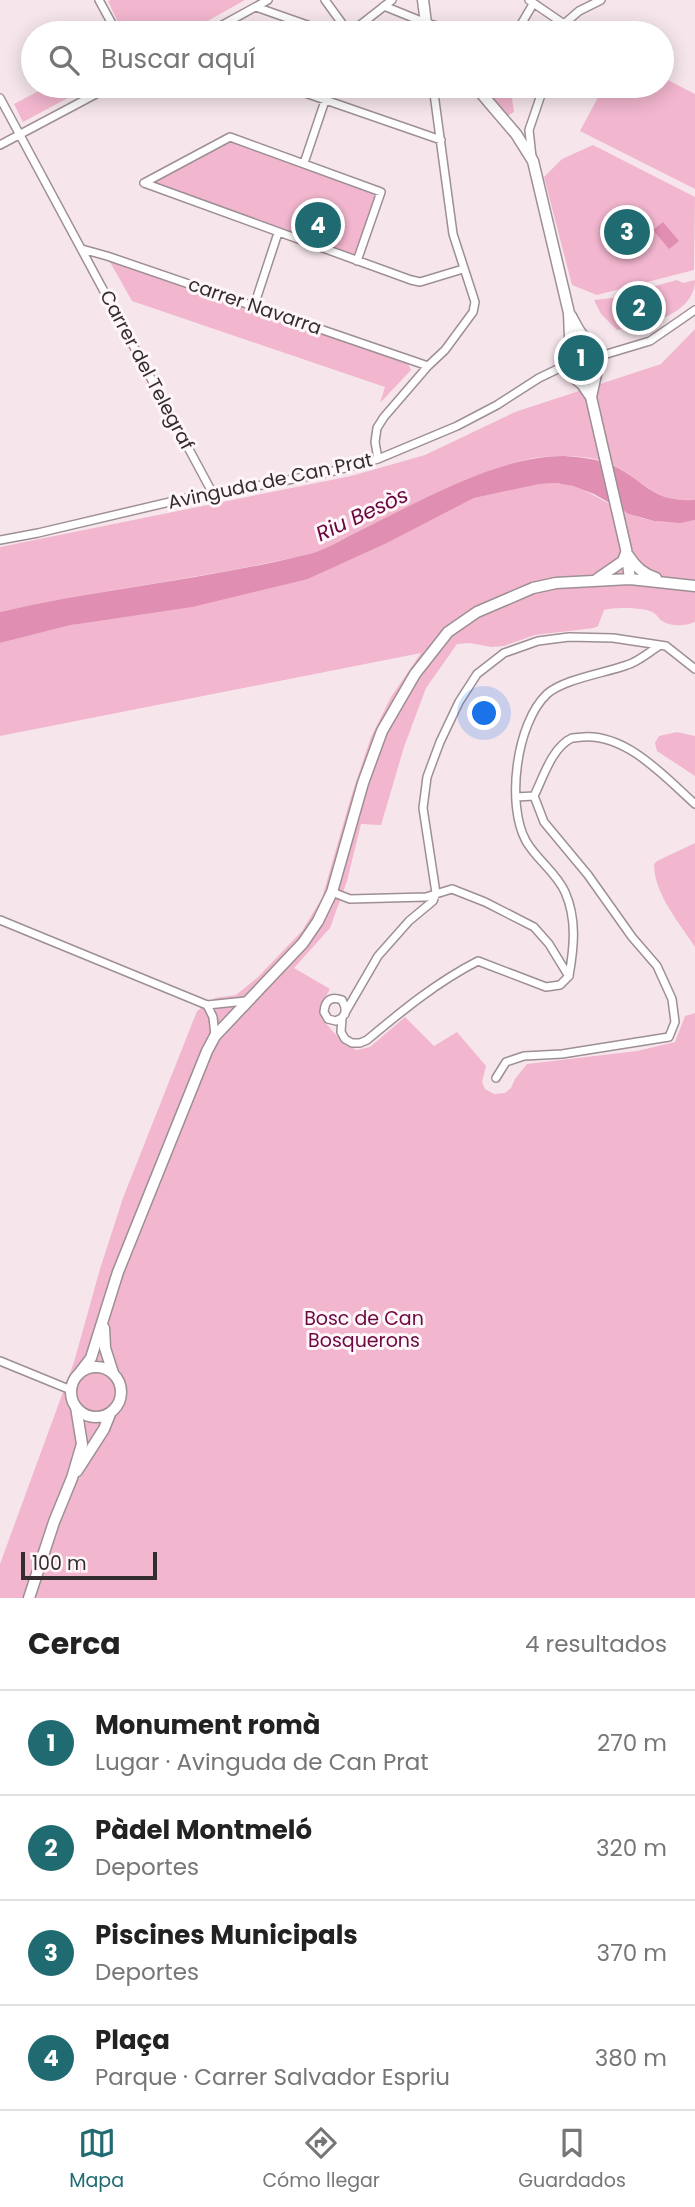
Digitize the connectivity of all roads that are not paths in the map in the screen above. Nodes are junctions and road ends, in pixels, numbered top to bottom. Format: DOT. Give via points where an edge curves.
graph roads {
  1 [pos="99,0"];
  2 [pos="268,0"];
  3 [pos="325,0"];
  4 [pos="392,0"];
  5 [pos="424,0"];
  6 [pos="601,0"];
  7 [pos="531,2"];
  8 [pos="384,6"];
  9 [pos="256,7"];
  10 [pos="110,21"];
  11 [pos="230,21"];
  12 [pos="296,21"];
  13 [pos="341,21"];
  14 [pos="365,21"];
  15 [pos="412,21"];
  16 [pos="427,21"];
  17 [pos="522,21"];
  18 [pos="560,21"];
  19 [pos="567,21"];
  20 [pos="0,98"];
  21 [pos="88,98"];
  22 [pos="319,98"];
  23 [pos="435,98"];
  24 [pos="485,98"];
  25 [pos="540,98"];
  26 [pos="325,100"];
  27 [pos="530,130"];
  28 [pos="20,134"];
  29 [pos="516,134"];
  30 [pos="441,140"];
  31 [pos="0,145"];
  32 [pos="533,161"];
  33 [pos="304,163"];
  34 [pos="278,233"];
  35 [pos="82,249"];
  36 [pos="357,261"];
  37 [pos="463,269"];
  38 [pos="254,306"];
  39 [pos="695,310"];
  40 [pos="569,313"];
  41 [pos="586,341"];
  42 [pos="569,345"];
  43 [pos="600,356"];
  44 [pos="428,366"];
  45 [pos="564,366"];
  46 [pos="597,369"];
  47 [pos="574,376"];
  48 [pos="591,397"];
  49 [pos="378,459"];
  50 [pos="212,492"];
  51 [pos="0,540"];
  52 [pos="625,548"];
  53 [pos="597,579"];
  54 [pos="630,579"];
  55 [pos="665,581"];
  56 [pos="695,586"];
  57 [pos="660,645"];
  58 [pos="695,669"];
  59 [pos="534,796"];
  60 [pos="516,797"];
  61 [pos="695,804"];
  62 [pos="332,892"];
  63 [pos="436,893"];
  64 [pos="0,920"];
  65 [pos="569,976"];
  66 [pos="246,1001"];
  67 [pos="207,1005"];
  68 [pos="215,1037"];
  69 [pos="496,1078"];
  70 [pos="103,1324"];
  71 [pos="0,1361"];
  72 [pos="113,1373"];
  73 [pos="78,1375"];
  74 [pos="71,1390"];
  75 [pos="76,1407"];
  76 [pos="110,1414"];
  77 [pos="72,1478"];
  78 [pos="29,1598"];
  1 -- 10 [label="street"];
  2 -- 9 [label="street"];
  3 -- 13 [label="street"];
  4 -- 8 [label="street"];
  5 -- 16 [label="street"];
  6 -- 19 [label="street"];
  7 -- 17 [label="street"];
  7 -- 18 [label="street"];
  8 -- 14 [label="street"];
  8 -- 15 [label="street"];
  9 -- 11 [label="street"];
  9 -- 12 [label="street"];
  20 -- 28 [label="street, Carrer del Telegraf"];
  21 -- 28 [label="street"];
  22 -- 26 [label="street"];
  23 -- 30 [label="street"];
  24 -- 29 [label="street"];
  25 -- 27 [label="street"];
  26 -- 30 [label="street"];
  26 -- 33 [label="street"];
  27 -- 29 [label="street"];
  27 -- 32 [label="street"];
  28 -- 31 [label="street"];
  28 -- 35 [label="street, Carrer del Telegraf"];
  29 -- 32 [label="street"];
  30 -- 37 [label="street" via="453,234"];
  32 -- 40 [label="street"];
  33 -- 34 [label="street" via="230,137 144,183"];
  33 -- 36 [label="street" via="381,192"];
  34 -- 36 [label="street"];
  34 -- 38 [label="street"];
  35 -- 38 [label="street, carrer Navarra"];
  35 -- 50 [label="street, Carrer del Telegraf"];
  36 -- 37 [label="street" via="419,282"];
  37 -- 44 [label="street" via="475,302 473,312"];
  38 -- 44 [label="street, carrer Navarra"];
  39 -- 43 [label="street" via="650,341"];
  40 -- 41 [label="street"];
  40 -- 42 [label="street"];
  41 -- 42 [label="street"];
  41 -- 43 [label="street"];
  42 -- 45 [label="street" via="562,356"];
  43 -- 46 [label="street"];
  44 -- 49 [label="street" via="377,428"];
  45 -- 47 [label="street"];
  45 -- 49 [label="street, Avinguda de Can Prat" via="457,426"];
  46 -- 47 [label="street" via="588,376"];
  46 -- 48 [label="street"];
  47 -- 48 [label="street"];
  48 -- 52 [label="street"];
  49 -- 50 [label="street, Avinguda de Can Prat"];
  50 -- 51 [label="street, Avinguda de Can Prat"];
  52 -- 53 [label="street" via="623,561"];
  52 -- 54 [label="street"];
  52 -- 55 [label="street" via="636,566"];
  53 -- 54 [label="street"];
  53 -- 62 [label="street" via="533,588 477,612 439,641 375,746"];
  54 -- 55 [label="street"];
  55 -- 56 [label="street"];
  57 -- 58 [label="street"];
  57 -- 60 [label="street" via="631,664 572,681 547,694 522,739"];
  57 -- 63 [label="street" via="613,638 538,641 504,653 477,674 459,702 427,777 423,808"];
  59 -- 60 [label="street"];
  59 -- 61 [label="street" via="557,751 572,738 591,737 629,750"];
  59 -- 69 [label="street" via="544,822 657,966 672,999 675,1023 669,1037 515,1059 506,1062"];
  60 -- 65 [label="street" via="519,826 527,844 564,889 572,914"];
  62 -- 63 [label="street" via="350,899"];
  62 -- 66 [label="street" via="303,943"];
  63 -- 65 [label="street" via="452,889 534,927"];
  63 -- 65 [label="street" via="378,956 344,1016 341,1032 345,1039 352,1043 367,1040 441,981 478,961 546,986 560,985"];
  64 -- 67 [label="street"];
  66 -- 67 [label="street"];
  66 -- 68 [label="street"];
  67 -- 68 [label="street"];
  68 -- 70 [label="street" via="128,1245"];
  70 -- 72 [label="street"];
  70 -- 73 [label="street" via="92,1358"];
  71 -- 74 [label="street"];
  72 -- 73 [label="street" via="97,1367"];
  72 -- 76 [label="street" via="122,1397"];
  73 -- 74 [label="street"];
  74 -- 75 [label="street"];
  75 -- 76 [label="street" via="89,1417"];
  75 -- 77 [label="street" via="82,1444"];
  76 -- 77 [label="street"];
  77 -- 78 [label="street"];
}
